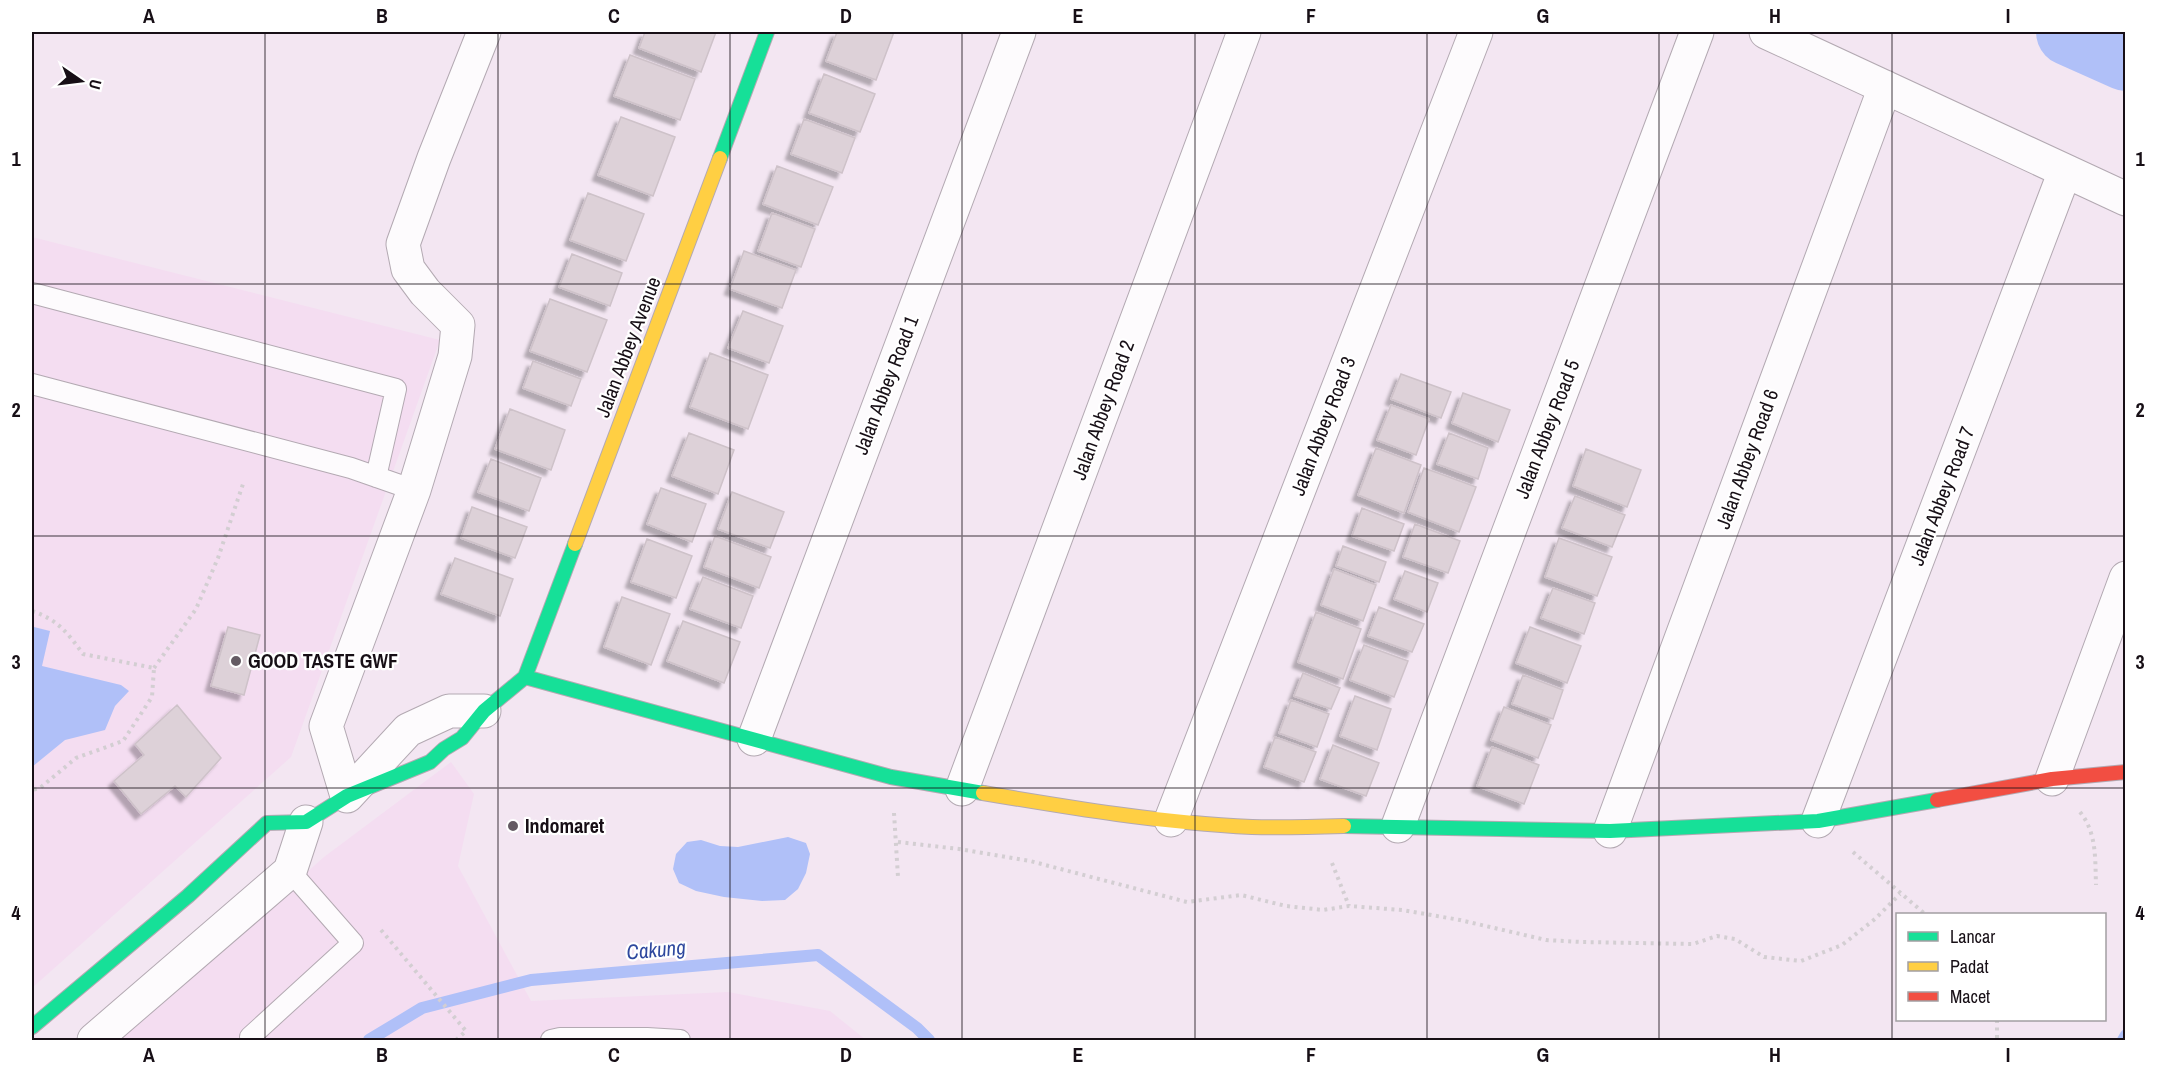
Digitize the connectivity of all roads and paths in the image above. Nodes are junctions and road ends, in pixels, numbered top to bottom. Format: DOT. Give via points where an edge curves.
graph roads {
  1 [pos="484,32"];
  2 [pos="767,32"];
  3 [pos="1019,32"];
  4 [pos="1244,32"];
  5 [pos="1476,32"];
  6 [pos="1697,32"];
  7 [pos="1766,32"];
  8 [pos="1885,87"];
  9 [pos="2065,171"];
  10 [pos="2126,199"];
  11 [pos="32,293"];
  12 [pos="32,384"];
  13 [pos="375,477"];
  14 [pos="243,484"];
  15 [pos="414,490"];
  16 [pos="2126,578"];
  17 [pos="32,611"];
  18 [pos="154,668"];
  19 [pos="525,677"];
  20 [pos="484,711"];
  21 [pos="754,739"];
  22 [pos="2126,772"];
  23 [pos="891,777"];
  24 [pos="2052,779"];
  25 [pos="962,789"];
  26 [pos="32,790"];
  27 [pos="347,796"];
  28 [pos="1171,820"];
  29 [pos="1818,821"];
  30 [pos="306,822"];
  31 [pos="1398,826"];
  32 [pos="1317,827"];
  33 [pos="1610,831"];
  34 [pos="897,842"];
  35 [pos="290,871"];
  36 [pos="898,877"];
  37 [pos="2096,885"];
  38 [pos="1900,894"];
  39 [pos="1349,906"];
  40 [pos="1923,913"];
  41 [pos="423,979"];
  42 [pos="1997,1021"];
  43 [pos="32,1027"];
  44 [pos="250,1037"];
  45 [pos="94,1041"];
  46 [pos="456,1041"];
  47 [pos="551,1041"];
  48 [pos="680,1041"];
  49 [pos="1997,1041"];
  1 -- 15 [label="street" via="403,244 408,269 458,325 455,356"];
  2 -- 19 [label="street, Jalan Abbey Avenue"];
  3 -- 21 [label="street, Jalan Abbey Road 1"];
  4 -- 25 [label="street, Jalan Abbey Road 2"];
  5 -- 28 [label="street, Jalan Abbey Road 3"];
  6 -- 31 [label="street, Jalan Abbey Road 5"];
  7 -- 8 [label="street"];
  8 -- 9 [label="street"];
  8 -- 33 [label="street, Jalan Abbey Road 6"];
  9 -- 10 [label="street"];
  9 -- 29 [label="street, Jalan Abbey Road 7"];
  11 -- 13 [label="lane" via="396,389"];
  12 -- 13 [label="lane"];
  13 -- 15 [label="lane"];
  14 -- 18 [label="path" via="196,609"];
  15 -- 27 [label="street" via="326,726"];
  16 -- 24 [label="street"];
  17 -- 18 [label="path" via="49,617 83,654"];
  18 -- 26 [label="path" via="152,697 123,741 76,758"];
  19 -- 20 [label="street"];
  19 -- 21 [label="street"];
  20 -- 27 [label="street" via="449,711 408,730"];
  21 -- 23 [label="street"];
  22 -- 24 [label="street"];
  23 -- 25 [label="street"];
  23 -- 34 [label="path"];
  24 -- 29 [label="street"];
  24 -- 37 [label="path" via="2087,821 2095,844"];
  25 -- 28 [label="street"];
  27 -- 30 [label="street"];
  28 -- 32 [label="street" via="1253,827"];
  29 -- 33 [label="street"];
  29 -- 38 [label="path"];
  30 -- 35 [label="street"];
  30 -- 43 [label="street" via="267,823 188,896"];
  31 -- 32 [label="street"];
  31 -- 33 [label="street"];
  32 -- 39 [label="path"];
  34 -- 36 [label="path"];
  34 -- 39 [label="path" via="1030,861 1187,902 1241,895 1323,910"];
  35 -- 44 [label="lane" via="353,943"];
  35 -- 45 [label="street"];
  38 -- 39 [label="path" via="1842,945 1801,961 1764,957 1735,939 1717,936 1692,944 1667,945 1546,940 1460,920"];
  38 -- 40 [label="path"];
  41 -- 46 [label="path" via="466,1031"];
  42 -- 49 [label="path"];
  47 -- 48 [label="lane"];
}
